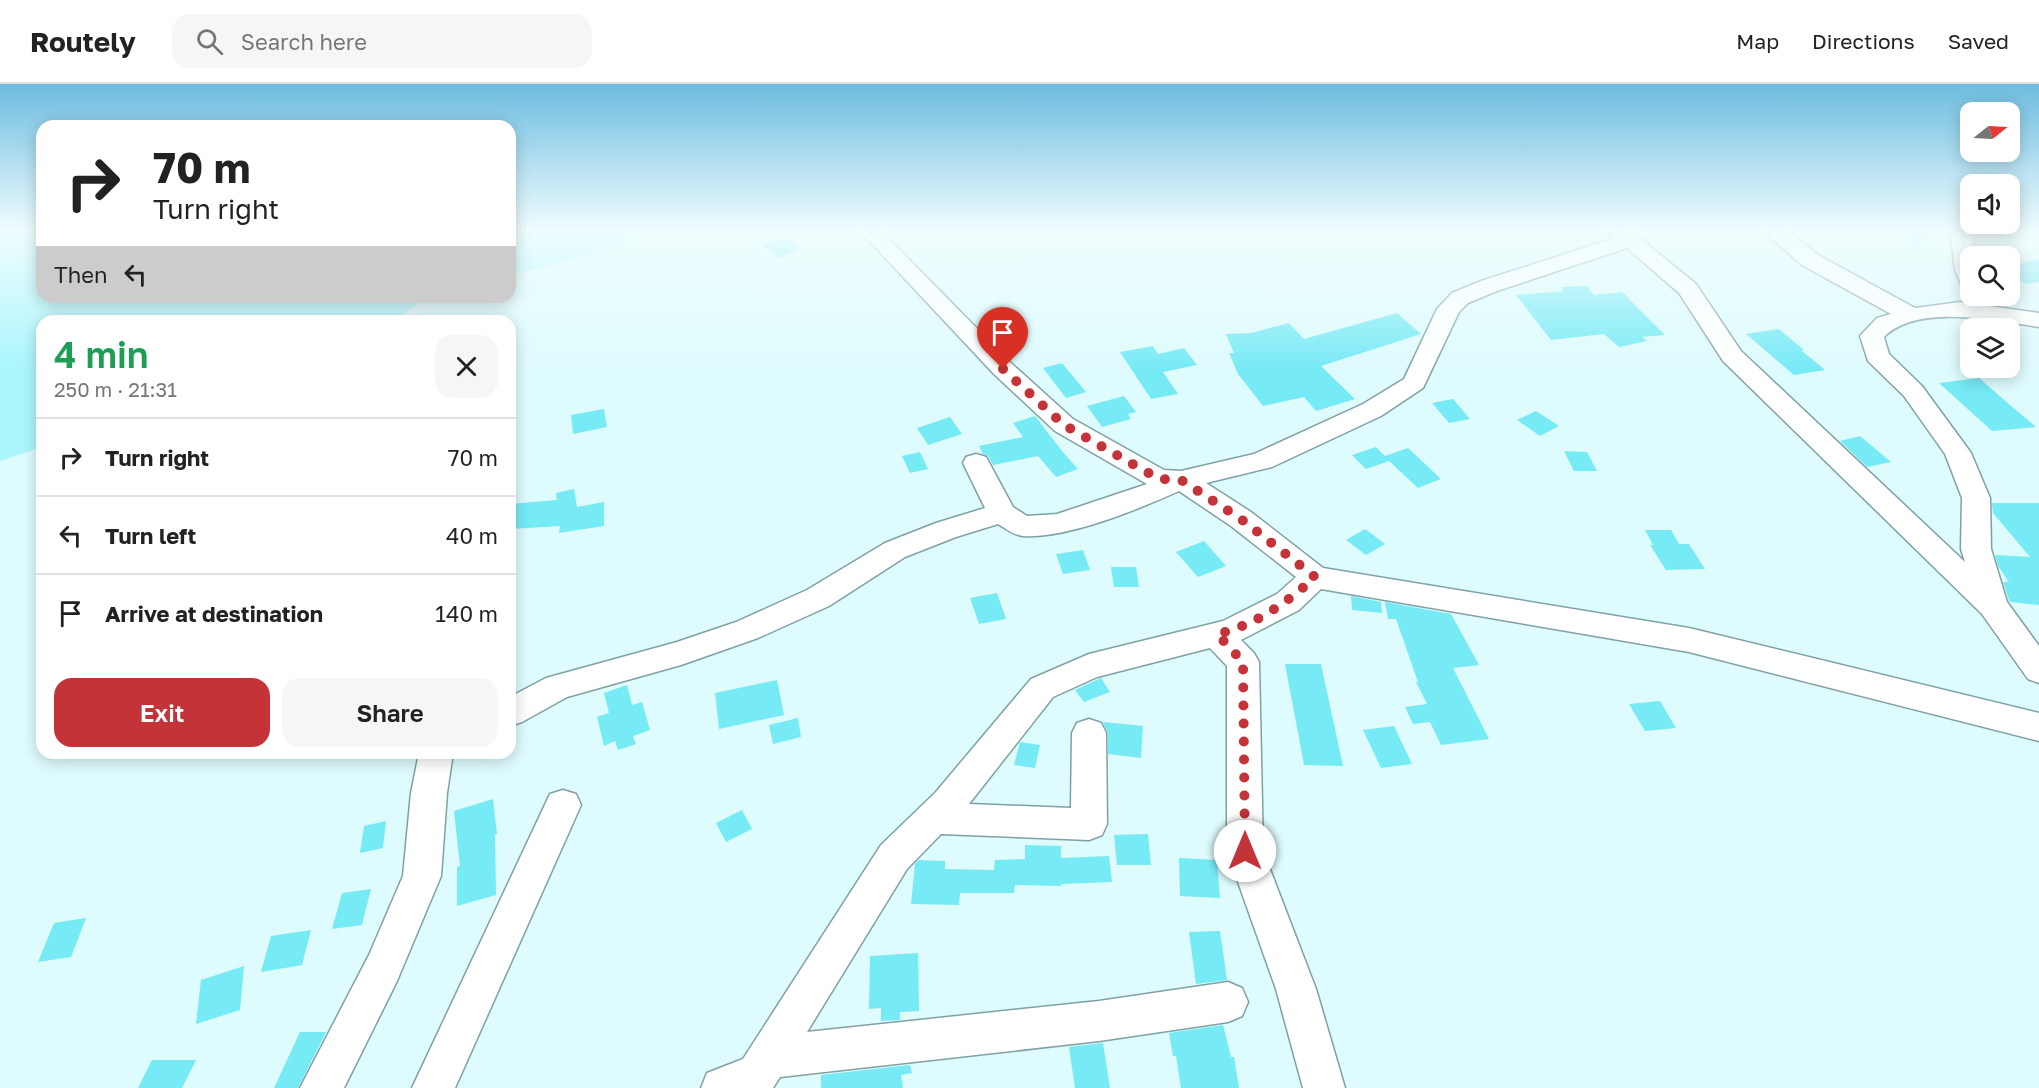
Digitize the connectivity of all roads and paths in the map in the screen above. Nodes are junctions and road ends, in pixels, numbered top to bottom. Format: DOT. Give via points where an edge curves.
graph roads {
  1 [pos="914,277"];
  2 [pos="1513,277"];
  3 [pos="1674,277"];
  4 [pos="1841,277"];
  5 [pos="1960,304"];
  6 [pos="1985,306"];
  7 [pos="1912,316"];
  8 [pos="2039,320"];
  9 [pos="976,463"];
  10 [pos="1181,480"];
  11 [pos="1002,513"];
  12 [pos="1315,577"];
  13 [pos="1993,606"];
  14 [pos="1217,634"];
  15 [pos="2039,670"];
  16 [pos="516,709"];
  17 [pos="2039,727"];
  18 [pos="1089,733"];
  19 [pos="435,759"];
  20 [pos="563,806"];
  21 [pos="932,819"];
  22 [pos="1228,1002"];
  23 [pos="769,1057"];
  24 [pos="321,1088"];
  25 [pos="433,1088"];
  26 [pos="722,1088"];
  27 [pos="1324,1088"];
  1 -- 10 [label="street" via="1003,369 1064,425 1159,479"];
  2 -- 10 [label="street" via="1460,298 1449,309 1414,383 1372,410 1262,461"];
  3 -- 13 [label="street" via="1688,289 1732,356"];
  4 -- 7 [label="street"];
  5 -- 7 [label="street"];
  6 -- 8 [label="street"];
  7 -- 13 [label="street" via="1885,323 1872,336 1877,356 1913,391 1958,453 1976,498 1976,549"];
  9 -- 11 [label="street"];
  10 -- 11 [label="street" via="1058,525 1022,526"];
  10 -- 12 [label="street" via="1241,519"];
  11 -- 16 [label="street" via="895,550 818,598 747,630 681,653 557,687"];
  12 -- 14 [label="street" via="1288,602 1231,631"];
  12 -- 17 [label="street" via="1689,640"];
  13 -- 15 [label="street"];
  14 -- 21 [label="street" via="1089,666 1042,688"];
  14 -- 27 [label="street" via="1243,662 1245,851 1296,989"];
  18 -- 21 [label="street" via="1089,824"];
  19 -- 24 [label="street" via="422,876 382,968"];
  20 -- 25 [label="street"];
  21 -- 23 [label="street" via="894,857"];
  22 -- 23 [label="street"];
  23 -- 26 [label="street" via="757,1075"];
}
